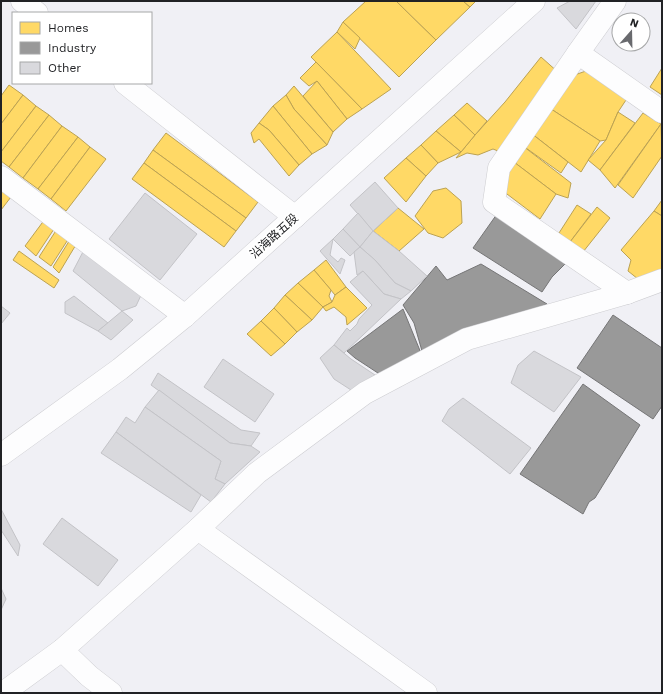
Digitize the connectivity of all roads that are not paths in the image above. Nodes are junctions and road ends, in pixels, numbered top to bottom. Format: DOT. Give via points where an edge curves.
graph roads {
  1 [pos="22,1"];
  2 [pos="534,1"];
  3 [pos="615,1"];
  4 [pos="36,12"];
  5 [pos="578,53"];
  6 [pos="126,84"];
  7 [pos="662,112"];
  8 [pos="1,177"];
  9 [pos="295,217"];
  10 [pos="662,280"];
  11 [pos="627,293"];
  12 [pos="185,316"];
  13 [pos="1,455"];
  14 [pos="198,529"];
  15 [pos="62,650"];
  16 [pos="3,693"];
  17 [pos="111,693"];
  18 [pos="426,693"];
  1 -- 4 [label="street"];
  2 -- 9 [label="street, 沿海路五段"];
  3 -- 5 [label="street"];
  5 -- 7 [label="street"];
  5 -- 11 [label="street" via="499,168 494,202"];
  6 -- 9 [label="street"];
  8 -- 12 [label="street"];
  9 -- 12 [label="street, 沿海路五段"];
  10 -- 11 [label="street"];
  11 -- 14 [label="street" via="467,339 365,393 257,473"];
  12 -- 13 [label="street, 沿海路五段" via="120,369"];
  14 -- 15 [label="street"];
  14 -- 18 [label="street"];
  15 -- 16 [label="street"];
  15 -- 17 [label="street"];
}
